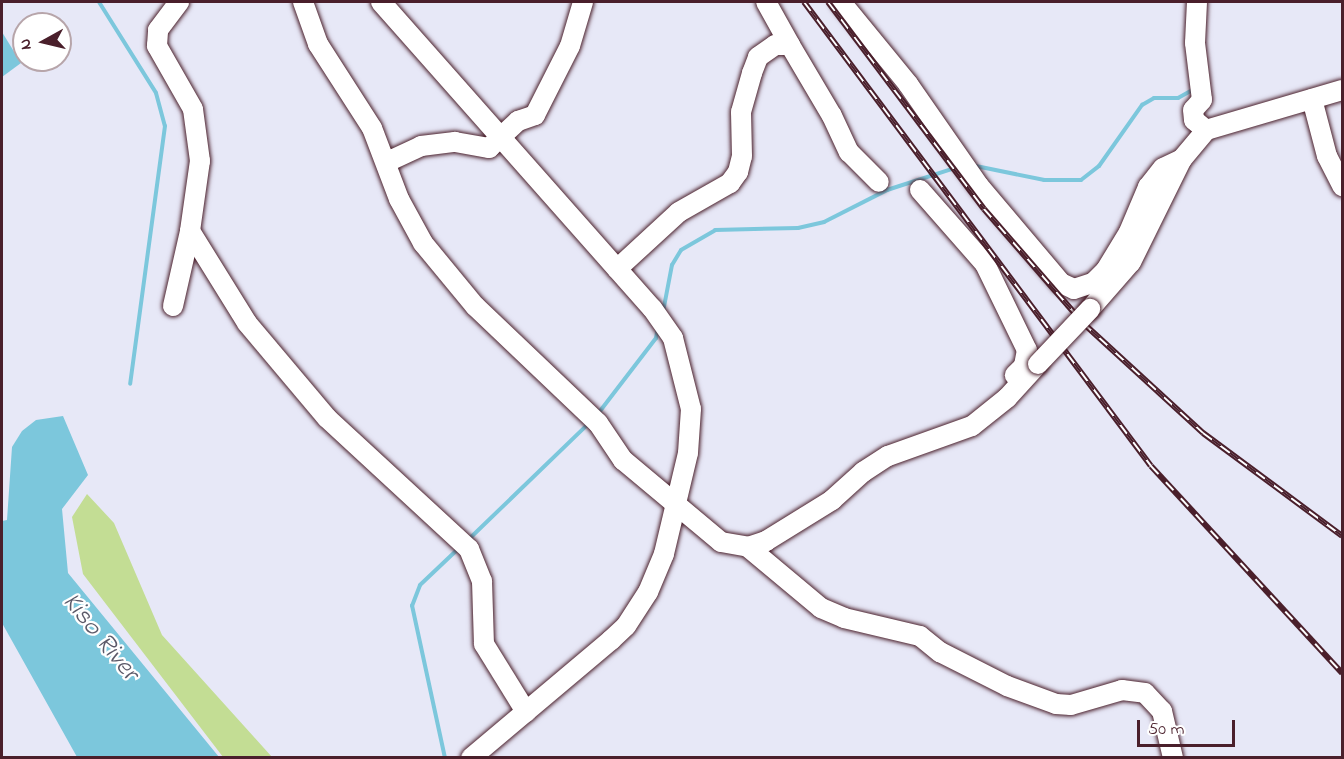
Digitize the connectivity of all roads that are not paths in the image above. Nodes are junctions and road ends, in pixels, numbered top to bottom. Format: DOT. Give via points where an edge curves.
graph roads {
  1 [pos="179,2"];
  2 [pos="303,2"];
  3 [pos="381,2"];
  4 [pos="583,2"];
  5 [pos="766,2"];
  6 [pos="841,2"];
  7 [pos="1197,2"];
  8 [pos="790,45"];
  9 [pos="1342,90"];
  10 [pos="1312,99"];
  11 [pos="1206,130"];
  12 [pos="500,137"];
  13 [pos="1182,159"];
  14 [pos="387,162"];
  15 [pos="879,182"];
  16 [pos="1342,186"];
  17 [pos="920,190"];
  18 [pos="190,231"];
  19 [pos="617,269"];
  20 [pos="173,306"];
  21 [pos="1007,398"];
  22 [pos="676,501"];
  23 [pos="748,547"];
  24 [pos="526,712"];
  25 [pos="471,758"];
  26 [pos="1173,758"];
  1 -- 18 [label="street" via="158,30 157,46 193,109 200,161"];
  2 -- 14 [label="street" via="318,44 372,128"];
  3 -- 12 [label="street"];
  4 -- 12 [label="street" via="570,46 540,110 518,121"];
  5 -- 8 [label="street"];
  6 -- 13 [label="street" via="909,84 969,173 1061,284 1074,289 1093,283 1106,270 1149,187 1163,168"];
  7 -- 11 [label="street" via="1195,43 1202,100 1193,110 1194,120"];
  8 -- 15 [label="street" via="849,152"];
  8 -- 19 [label="street" via="775,45 758,57 741,112 742,156 730,183 679,212"];
  9 -- 10 [label="street"];
  10 -- 11 [label="street"];
  10 -- 16 [label="street" via="1327,156"];
  11 -- 13 [label="street"];
  12 -- 14 [label="street" via="489,148 455,142 421,146"];
  12 -- 19 [label="street"];
  13 -- 21 [label="street, bridge" via="1131,262"];
  14 -- 22 [label="street" via="399,199 423,243 475,306 592,418 623,460"];
  17 -- 21 [label="street" via="985,264 1027,350 1024,366 1005,385"];
  18 -- 20 [label="street"];
  18 -- 24 [label="street" via="246,323 327,418 463,543 482,581 484,644"];
  19 -- 22 [label="street" via="655,312 685,374 691,409 688,453"];
  21 -- 23 [label="street" via="972,426 888,456 832,500 766,541"];
  22 -- 23 [label="street" via="721,542"];
  22 -- 24 [label="street" via="664,554 648,592 626,626"];
  23 -- 26 [label="street" via="820,608 844,618 920,636 940,652 1008,686 1056,704 1071,705 1122,690 1145,693 1162,711"];
  24 -- 25 [label="street"];
}
